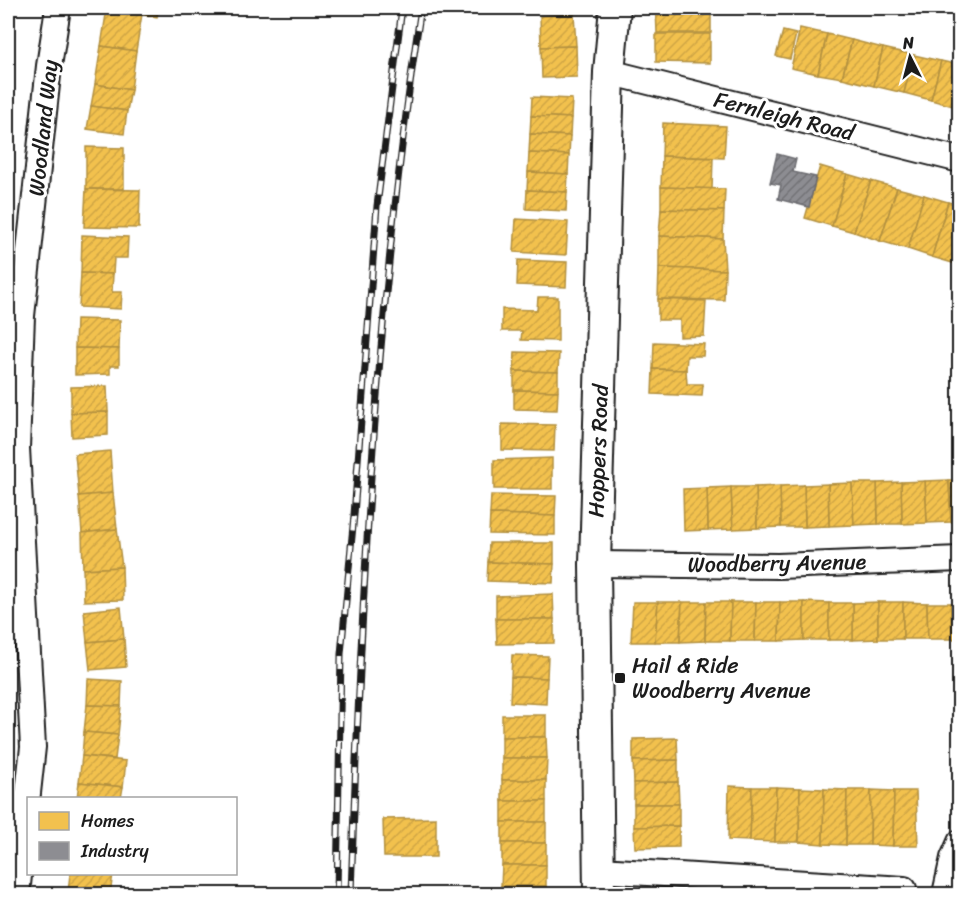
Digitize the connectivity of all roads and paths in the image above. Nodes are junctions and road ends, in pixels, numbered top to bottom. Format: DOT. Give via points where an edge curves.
graph roads {
  1 [pos="58,8"];
  2 [pos="615,8"];
  3 [pos="609,72"];
  4 [pos="960,160"];
  5 [pos="960,559"];
  6 [pos="595,564"];
  7 [pos="28,797"];
  8 [pos="27,802"];
  9 [pos="960,842"];
  10 [pos="599,882"];
  11 [pos="904,889"];
  12 [pos="17,894"];
  13 [pos="945,894"];
  1 -- 7 [label="street, Woodland Way" via="22,316 16,448 33,747"];
  2 -- 3 [label="street, Hoppers Road"];
  3 -- 4 [label="street, Fernleigh Road"];
  3 -- 6 [label="street, Hoppers Road"];
  5 -- 6 [label="street, Woodberry Avenue" via="778,566"];
  6 -- 10 [label="street, Hoppers Road"];
  8 -- 12 [label="street, Woodland Way"];
  9 -- 13 [label="street"];
  10 -- 11 [label="street"];
}
